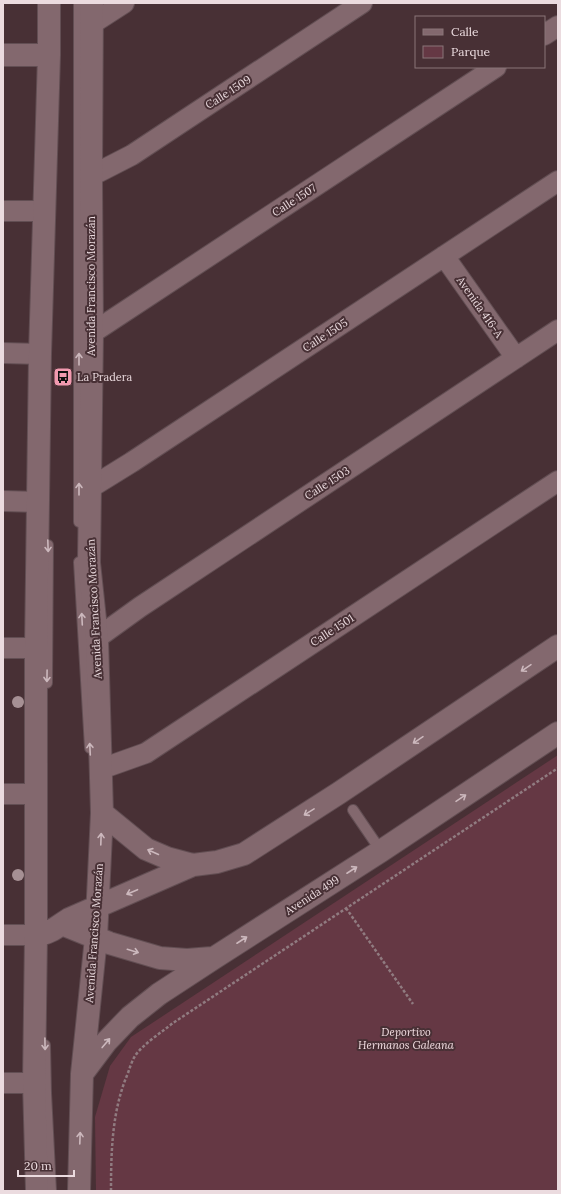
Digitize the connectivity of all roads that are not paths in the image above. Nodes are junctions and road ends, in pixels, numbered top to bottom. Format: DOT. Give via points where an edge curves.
graph roads {
  1 [pos="49,3"];
  2 [pos="59,3"];
  3 [pos="79,3"];
  4 [pos="124,3"];
  5 [pos="362,3"];
  6 [pos="92,13"];
  7 [pos="558,26"];
  8 [pos="545,34"];
  9 [pos="3,55"];
  10 [pos="49,55"];
  11 [pos="494,68"];
  12 [pos="91,176"];
  13 [pos="558,181"];
  14 [pos="3,211"];
  15 [pos="44,211"];
  16 [pos="444,256"];
  17 [pos="558,330"];
  18 [pos="92,333"];
  19 [pos="3,353"];
  20 [pos="40,354"];
  21 [pos="516,358"];
  22 [pos="558,481"];
  23 [pos="90,488"];
  24 [pos="3,501"];
  25 [pos="38,502"];
  26 [pos="79,530"];
  27 [pos="79,554"];
  28 [pos="97,638"];
  29 [pos="558,646"];
  30 [pos="3,648"];
  31 [pos="36,648"];
  32 [pos="47,690"];
  33 [pos="558,733"];
  34 [pos="46,746"];
  35 [pos="94,766"];
  36 [pos="3,794"];
  37 [pos="36,794"];
  38 [pos="353,810"];
  39 [pos="102,813"];
  40 [pos="381,851"];
  41 [pos="193,865"];
  42 [pos="98,906"];
  43 [pos="47,931"];
  44 [pos="3,935"];
  45 [pos="96,938"];
  46 [pos="214,958"];
  47 [pos="45,1021"];
  48 [pos="45,1037"];
  49 [pos="82,1074"];
  50 [pos="3,1083"];
  51 [pos="34,1084"];
  52 [pos="37,1191"];
  53 [pos="51,1191"];
  54 [pos="79,1191"];
  1 -- 10 [label="street"];
  2 -- 32 [label="lane, one-way" via="44,464 48,562"];
  26 -- 3 [label="lane, one-way"];
  4 -- 6 [label="street"];
  5 -- 12 [label="street, Calle 1509" via="132,154"];
  6 -- 12 [label="street, Avenida Francisco Morazán"];
  7 -- 8 [label="street"];
  9 -- 10 [label="street"];
  10 -- 15 [label="street"];
  11 -- 18 [label="street, Calle 1507"];
  12 -- 18 [label="street, Avenida Francisco Morazán"];
  13 -- 16 [label="street, Calle 1505"];
  14 -- 15 [label="street"];
  15 -- 20 [label="street"];
  16 -- 21 [label="street, Avenida 416-A"];
  16 -- 23 [label="street, Calle 1505"];
  17 -- 21 [label="street, Calle 1503"];
  18 -- 23 [label="street, Avenida Francisco Morazán"];
  19 -- 20 [label="street"];
  20 -- 25 [label="street"];
  21 -- 28 [label="street, Calle 1503"];
  22 -- 35 [label="street, Calle 1501" via="146,753"];
  23 -- 28 [label="street, Avenida Francisco Morazán" via="89,563"];
  24 -- 25 [label="street"];
  25 -- 31 [label="street"];
  35 -- 27 [label="lane, one-way"];
  28 -- 35 [label="street, Avenida Francisco Morazán"];
  29 -- 41 [label="street, one-way" via="244,854 217,862"];
  30 -- 31 [label="street"];
  31 -- 37 [label="street"];
  40 -- 33 [label="street, Avenida 499, one-way"];
  34 -- 43 [label="lane" via="43,870"];
  35 -- 39 [label="street, Avenida Francisco Morazán"];
  36 -- 37 [label="street"];
  37 -- 43 [label="street"];
  38 -- 40 [label="lane"];
  41 -- 39 [label="street, one-way" via="146,849"];
  42 -- 39 [label="street, Avenida Francisco Morazán, one-way"];
  46 -- 40 [label="street, Avenida 499, one-way"];
  41 -- 42 [label="street, one-way"];
  42 -- 43 [label="street"];
  42 -- 45 [label="street, Avenida Francisco Morazán"];
  43 -- 44 [label="street"];
  43 -- 45 [label="street"];
  43 -- 47 [label="lane"];
  43 -- 51 [label="street"];
  45 -- 46 [label="street, one-way" via="160,958"];
  45 -- 49 [label="street, Avenida Francisco Morazán"];
  49 -- 46 [label="street, Avenida 499, one-way" via="106,1042 130,1018 159,994"];
  48 -- 53 [label="lane, one-way"];
  54 -- 49 [label="street, Avenida Francisco Morazán, one-way"];
  50 -- 51 [label="street"];
  51 -- 52 [label="street"];
}
